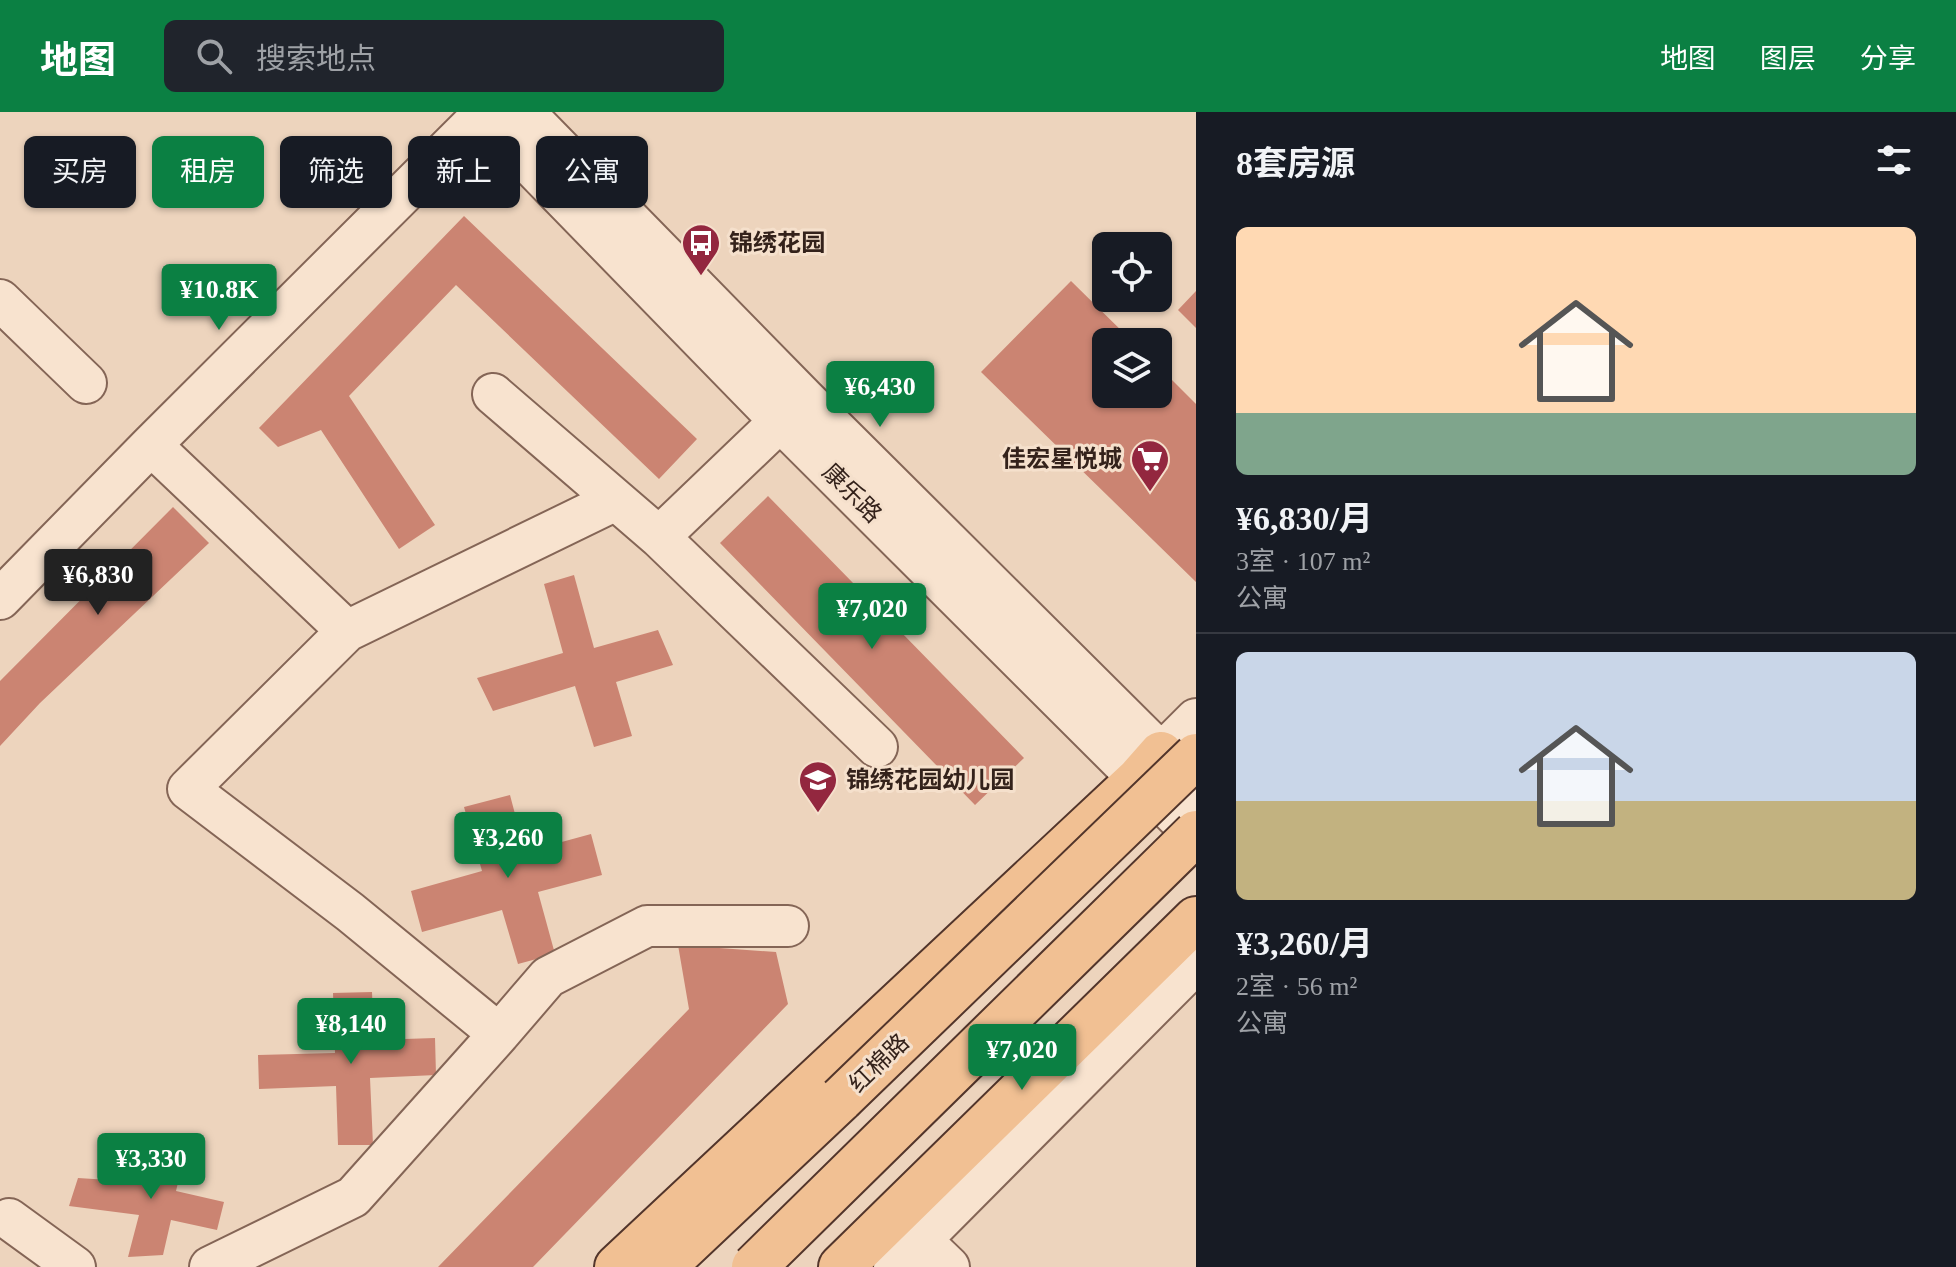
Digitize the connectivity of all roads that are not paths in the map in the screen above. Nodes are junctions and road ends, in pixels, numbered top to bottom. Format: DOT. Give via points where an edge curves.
graph roads {
  1 [pos="524,112"];
  2 [pos="482,113"];
  3 [pos="0,300"];
  4 [pos="86,383"];
  5 [pos="493,394"];
  6 [pos="792,410"];
  7 [pos="151,445"];
  8 [pos="616,500"];
  9 [pos="659,537"];
  10 [pos="0,599"];
  11 [pos="347,631"];
  12 [pos="1196,719"];
  13 [pos="877,747"];
  14 [pos="1165,763"];
  15 [pos="1196,788"];
  16 [pos="1196,834"];
  17 [pos="1196,919"];
  18 [pos="788,926"];
  19 [pos="1196,963"];
  20 [pos="499,1034"];
  21 [pos="9,1219"];
  22 [pos="907,1253"];
  23 [pos="75,1267"];
  24 [pos="210,1267"];
  25 [pos="617,1267"];
  26 [pos="663,1267"];
  27 [pos="754,1267"];
  28 [pos="841,1267"];
  29 [pos="949,1267"];
  1 -- 6 [label="street, 康乐路"];
  2 -- 6 [label="street, 康乐路"];
  2 -- 7 [label="street"];
  3 -- 4 [label="street"];
  5 -- 8 [label="street"];
  6 -- 9 [label="street"];
  6 -- 14 [label="street, 康乐路"];
  7 -- 10 [label="street"];
  7 -- 11 [label="street"];
  8 -- 9 [label="street"];
  8 -- 11 [label="street"];
  9 -- 13 [label="street"];
  11 -- 20 [label="street" via="188,789"];
  12 -- 14 [label="street"];
  14 -- 15 [label="street, 康乐路"];
  14 -- 16 [label="street, 康乐路"];
  14 -- 25 [label="main road"];
  14 -- 26 [label="main road, 红棉路, bridge" via="841,1099"];
  16 -- 27 [label="main road, bridge"];
  17 -- 28 [label="main road"];
  18 -- 20 [label="street" via="647,926 548,977"];
  19 -- 22 [label="street"];
  20 -- 24 [label="street" via="353,1197"];
  21 -- 23 [label="street"];
  22 -- 29 [label="street"];
}
